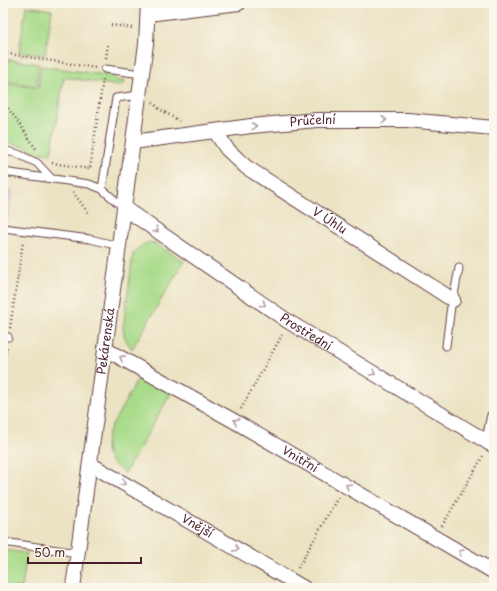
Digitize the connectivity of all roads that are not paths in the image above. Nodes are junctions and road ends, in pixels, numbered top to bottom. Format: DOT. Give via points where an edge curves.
graph roads {
  1 [pos="239,3"];
  2 [pos="148,9"];
  3 [pos="105,69"];
  4 [pos="142,74"];
  5 [pos="145,96"];
  6 [pos="494,128"];
  7 [pos="215,131"];
  8 [pos="133,142"];
  9 [pos="3,150"];
  10 [pos="3,172"];
  11 [pos="50,177"];
  12 [pos="102,190"];
  13 [pos="124,208"];
  14 [pos="3,228"];
  15 [pos="119,246"];
  16 [pos="459,268"];
  17 [pos="453,300"];
  18 [pos="446,346"];
  19 [pos="105,349"];
  20 [pos="494,417"];
  21 [pos="489,448"];
  22 [pos="90,464"];
  23 [pos="3,542"];
  24 [pos="78,553"];
  25 [pos="494,572"];
  26 [pos="73,588"];
  27 [pos="304,588"];
  1 -- 2 [label="street"];
  2 -- 4 [label="street, Pekárenská"];
  3 -- 4 [label="lane"];
  4 -- 5 [label="street, Pekárenská"];
  5 -- 8 [label="street, Pekárenská"];
  5 -- 12 [label="lane" via="116,98"];
  7 -- 6 [label="street, Průčelní, one-way" via="317,120 407,120"];
  7 -- 8 [label="street, Průčelní"];
  7 -- 17 [label="street, V Úhlu" via="227,149 246,167"];
  8 -- 13 [label="street, Pekárenská"];
  9 -- 11 [label="lane" via="36,163"];
  10 -- 11 [label="lane"];
  11 -- 12 [label="lane" via="89,184"];
  12 -- 13 [label="lane"];
  13 -- 15 [label="street, Pekárenská"];
  13 -- 21 [label="street, Prostřední, one-way" via="290,322"];
  14 -- 15 [label="lane" via="90,239"];
  15 -- 19 [label="street, Pekárenská"];
  16 -- 17 [label="lane"];
  17 -- 18 [label="lane"];
  19 -- 22 [label="street, Pekárenská"];
  25 -- 19 [label="street, Vnitřní, one-way"];
  20 -- 21 [label="street"];
  22 -- 24 [label="street, Pekárenská"];
  22 -- 27 [label="street, Vnější, one-way"];
  23 -- 24 [label="lane"];
  24 -- 26 [label="street, Pekárenská"];
}
